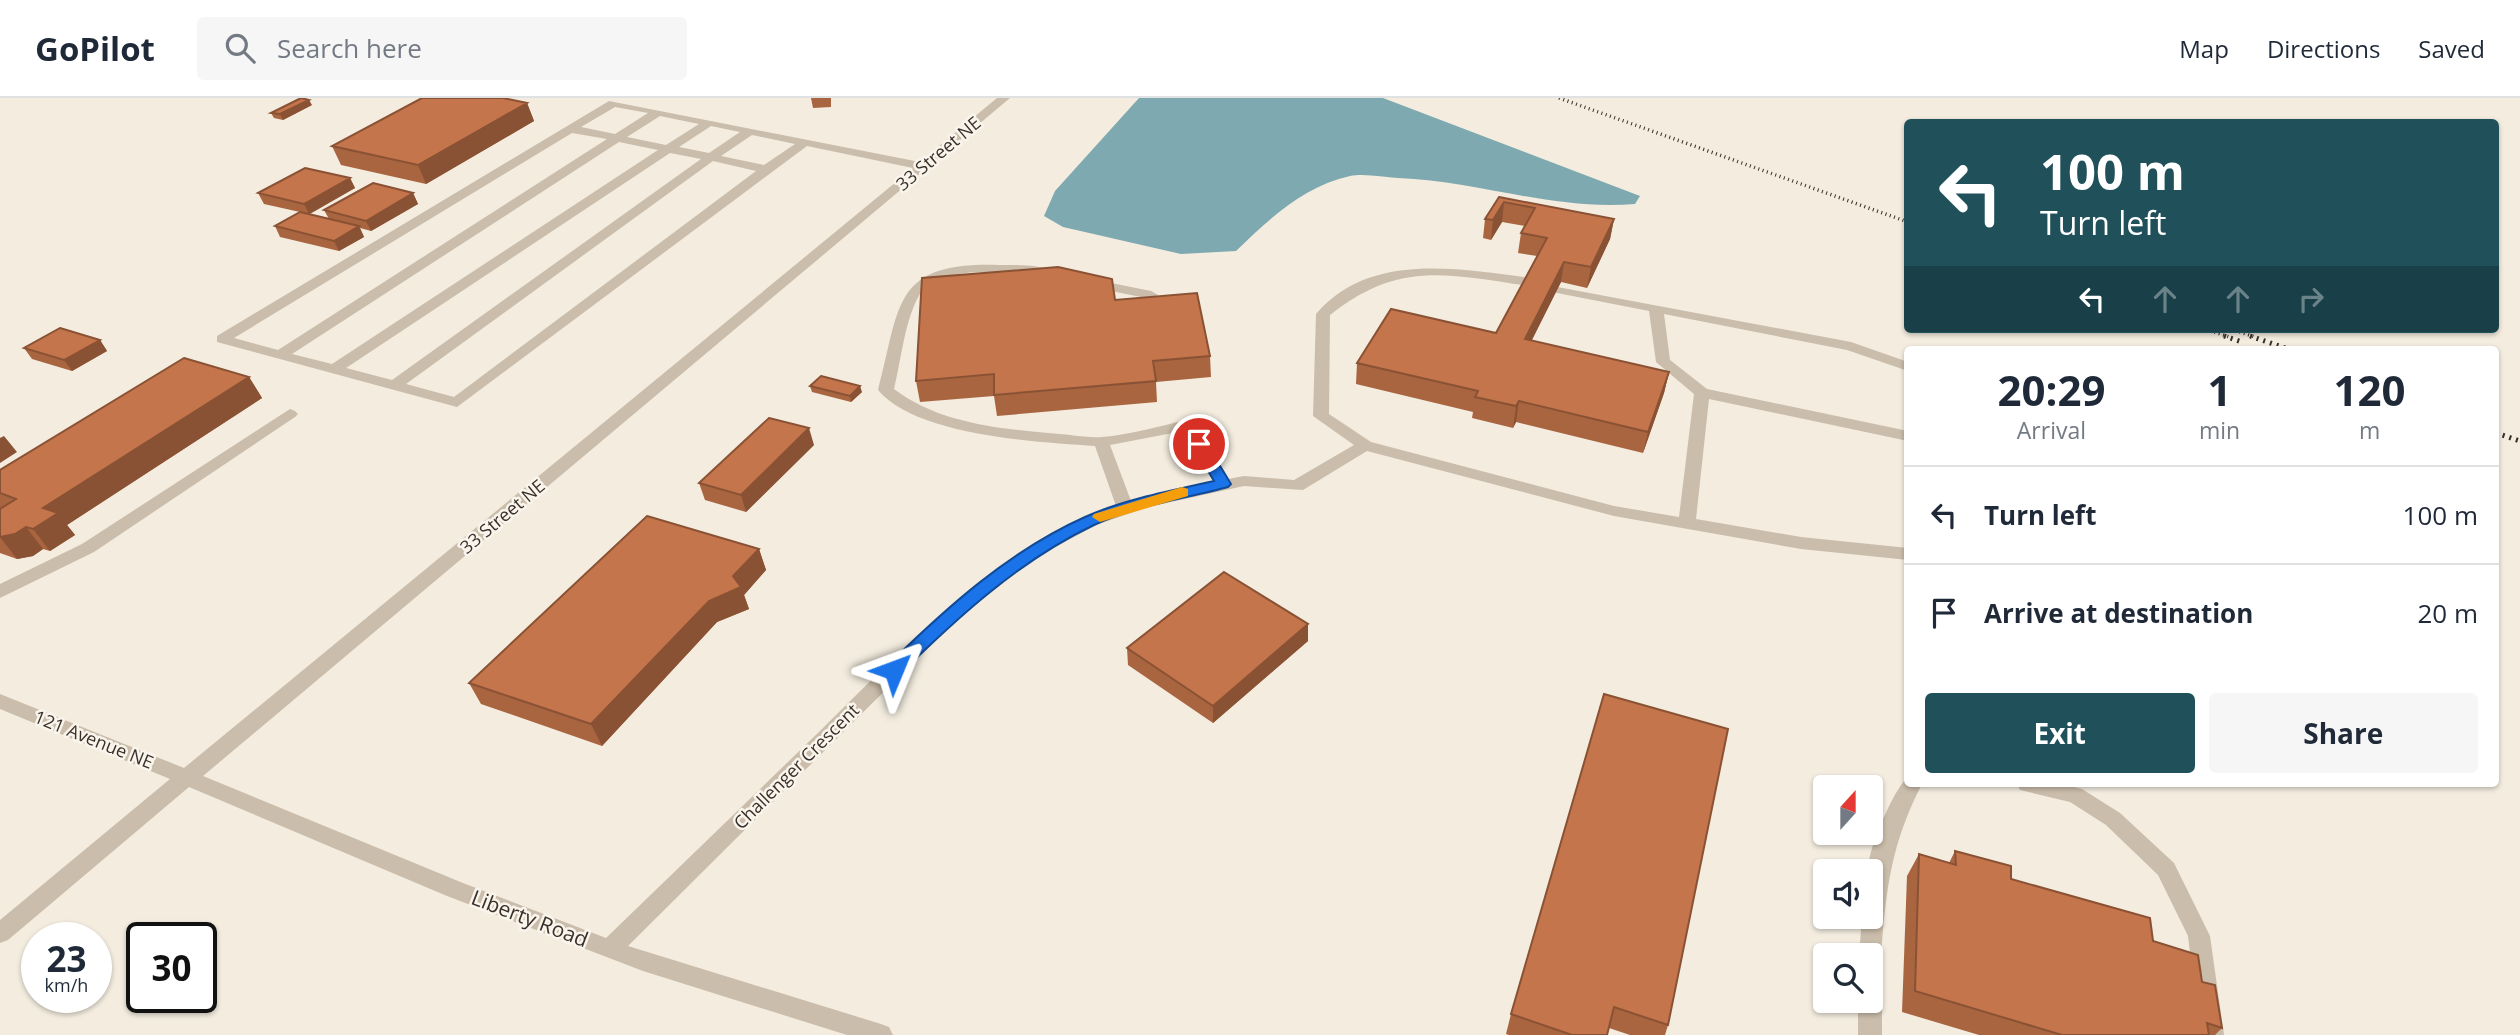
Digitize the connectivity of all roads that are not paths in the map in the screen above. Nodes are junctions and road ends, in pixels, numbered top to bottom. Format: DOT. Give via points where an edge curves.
graph roads {
  1 [pos="1004,98"];
  2 [pos="658,113"];
  3 [pos="708,122"];
  4 [pos="571,129"];
  5 [pos="750,131"];
  6 [pos="617,138"];
  7 [pos="805,142"];
  8 [pos="668,149"];
  9 [pos="711,157"];
  10 [pos="923,166"];
  11 [pos="766,169"];
  12 [pos="1531,282"];
  13 [pos="1557,289"];
  14 [pos="1151,295"];
  15 [pos="1656,308"];
  16 [pos="280,355"];
  17 [pos="1904,366"];
  18 [pos="334,369"];
  19 [pos="394,385"];
  20 [pos="1702,393"];
  21 [pos="290,415"];
  22 [pos="1904,435"];
  23 [pos="1101,442"];
  24 [pos="1365,445"];
  25 [pos="1223,484"];
  26 [pos="1125,508"];
  27 [pos="1687,524"];
  28 [pos="1904,554"];
  29 [pos="0,593"];
  30 [pos="0,701"];
  31 [pos="187,778"];
  32 [pos="1910,787"];
  33 [pos="2041,787"];
  34 [pos="0,933"];
  35 [pos="1871,943"];
  36 [pos="610,949"];
  37 [pos="1870,1013"];
  38 [pos="881,1035"];
  39 [pos="1870,1035"];
  40 [pos="2212,1035"];
  1 -- 10 [label="street, 33 Street NE"];
  2 -- 3 [label="street"];
  2 -- 4 [label="street" via="613,103"];
  2 -- 6 [label="street"];
  3 -- 5 [label="street"];
  3 -- 8 [label="street"];
  4 -- 6 [label="street"];
  4 -- 16 [label="street" via="222,339"];
  5 -- 7 [label="street"];
  5 -- 9 [label="street"];
  6 -- 8 [label="street"];
  6 -- 16 [label="street"];
  7 -- 10 [label="street"];
  7 -- 11 [label="street"];
  8 -- 9 [label="street"];
  8 -- 18 [label="street"];
  9 -- 11 [label="street"];
  9 -- 19 [label="street"];
  10 -- 31 [label="street, 33 Street NE"];
  11 -- 19 [label="street" via="457,402"];
  12 -- 24 [label="street" via="1425,270 1390,273 1339,299 1323,314 1321,416"];
  13 -- 15 [label="street"];
  14 -- 23 [label="street" via="1024,269 985,267 925,278 913,292 886,390 899,403 933,417 1013,434"];
  15 -- 17 [label="street" via="1851,346"];
  15 -- 20 [label="street" via="1663,362"];
  16 -- 18 [label="street"];
  18 -- 19 [label="street"];
  20 -- 22 [label="street"];
  20 -- 27 [label="street"];
  21 -- 29 [label="street" via="88,548"];
  23 -- 25 [label="street" via="1188,425"];
  23 -- 26 [label="street"];
  24 -- 25 [label="street, Challenger Crescent" via="1297,486 1244,481"];
  24 -- 27 [label="street" via="1614,511"];
  25 -- 26 [label="street, Challenger Crescent"];
  26 -- 36 [label="street, Challenger Crescent" via="1031,553 951,614"];
  27 -- 28 [label="street"];
  30 -- 31 [label="street, 121 Avenue NE"];
  31 -- 34 [label="street, 33 Street NE"];
  31 -- 36 [label="street, Liberty Road"];
  32 -- 35 [label="street" via="1879,860"];
  33 -- 40 [label="street" via="2075,794 2113,819 2166,869 2199,936"];
  36 -- 38 [label="street, Liberty Road"];
  37 -- 39 [label="street"];
}
